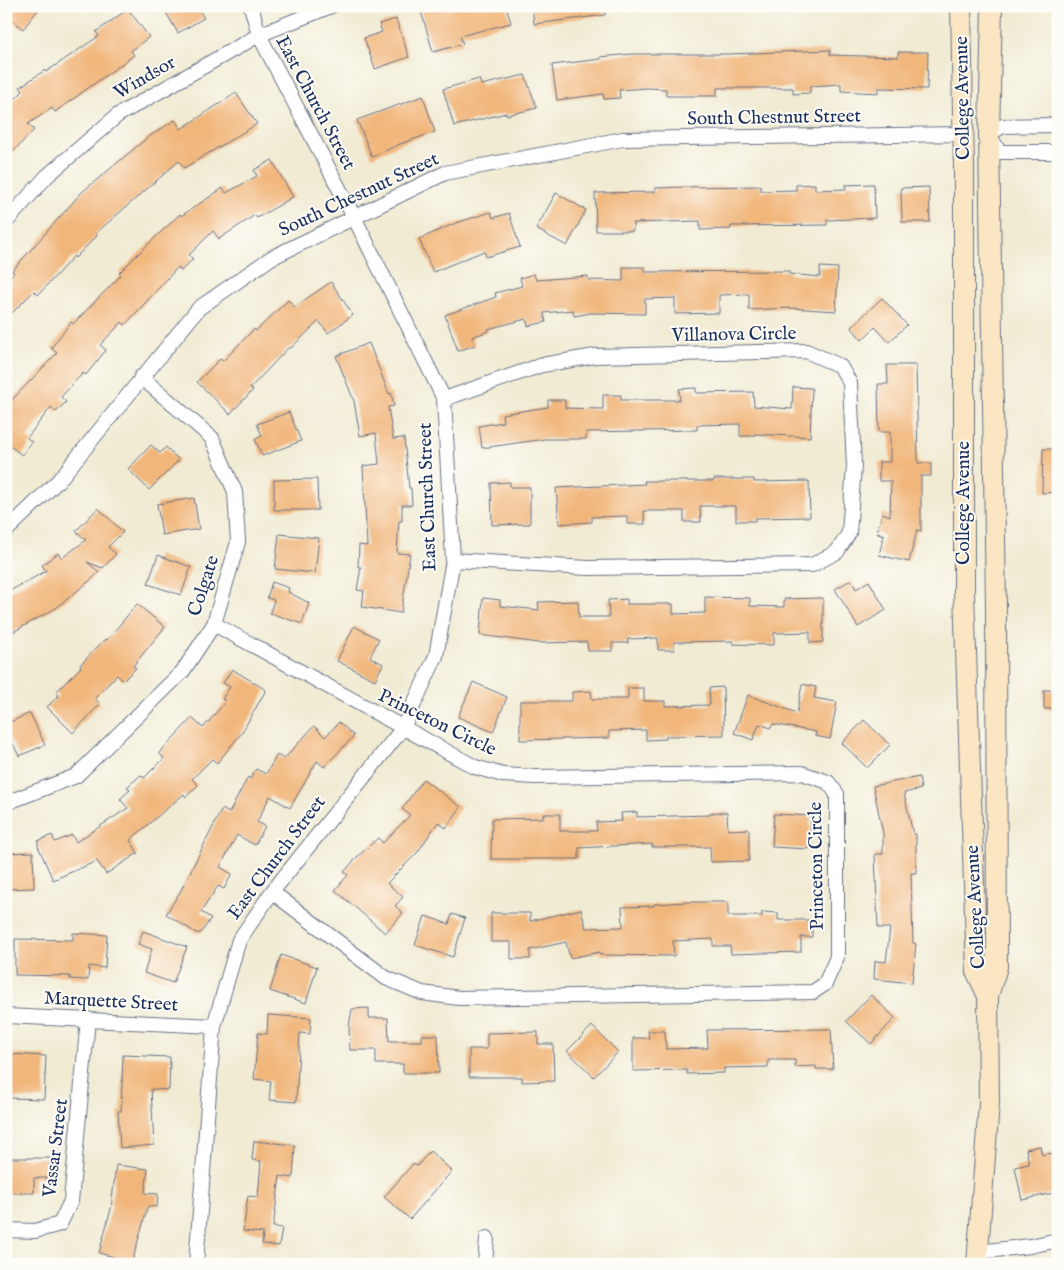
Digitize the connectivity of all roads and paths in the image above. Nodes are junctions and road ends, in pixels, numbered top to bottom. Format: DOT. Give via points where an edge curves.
graph roads {
  1 [pos="251,6"];
  2 [pos="331,6"];
  3 [pos="962,6"];
  4 [pos="992,6"];
  5 [pos="259,35"];
  6 [pos="1058,125"];
  7 [pos="964,134"];
  8 [pos="989,134"];
  9 [pos="1058,152"];
  10 [pos="354,217"];
  11 [pos="6,222"];
  12 [pos="141,377"];
  13 [pos="444,399"];
  14 [pos="6,531"];
  15 [pos="453,560"];
  16 [pos="214,624"];
  17 [pos="403,728"];
  18 [pos="6,803"];
  19 [pos="272,892"];
  20 [pos="988,996"];
  21 [pos="6,1016"];
  22 [pos="88,1019"];
  23 [pos="214,1026"];
  24 [pos="6,1230"];
  25 [pos="487,1238"];
  26 [pos="1058,1240"];
  27 [pos="978,1258"];
  28 [pos="196,1264"];
  29 [pos="485,1264"];
  1 -- 5 [label="street, East Church Street"];
  2 -- 5 [label="street, Windsor"];
  3 -- 7 [label="main road, College Avenue"];
  4 -- 8 [label="main road, College Avenue"];
  5 -- 10 [label="street, East Church Street"];
  5 -- 11 [label="street, Windsor" via="118,115 47,176"];
  6 -- 8 [label="street" via="1003,126"];
  7 -- 8 [label="main road"];
  7 -- 10 [label="street, South Chestnut Street" via="623,139 445,173"];
  7 -- 20 [label="main road, College Avenue" via="964,601 977,973"];
  8 -- 9 [label="street" via="999,152"];
  8 -- 20 [label="main road, College Avenue" via="997,967"];
  10 -- 12 [label="street, South Chestnut Street" via="270,258 199,308"];
  10 -- 13 [label="street, East Church Street"];
  12 -- 14 [label="street, South Chestnut Street" via="59,480"];
  12 -- 16 [label="street, Colgate" via="212,438 235,492 238,542"];
  13 -- 15 [label="street, East Church Street"];
  13 -- 15 [label="street, Villanova Circle" via="542,366 595,356 806,351 840,366 850,384 854,456 849,533 837,552 812,565 588,568"];
  15 -- 17 [label="street, East Church Street" via="436,656"];
  16 -- 17 [label="street, Princeton Circle"];
  16 -- 18 [label="street, Colgate" via="183,671 76,776"];
  17 -- 19 [label="street, East Church Street"];
  17 -- 19 [label="street, Princeton Circle" via="476,767 503,775 802,773 828,782 836,794 838,818 837,957 825,984 813,992 459,998 422,993 386,978"];
  19 -- 23 [label="street, East Church Street" via="239,940"];
  20 -- 27 [label="main road, College Avenue" via="989,1103"];
  21 -- 22 [label="street, Marquette Street"];
  22 -- 23 [label="street, Marquette Street"];
  22 -- 24 [label="street, Vassar Street" via="71,1201 60,1224 35,1231"];
  23 -- 28 [label="street, East Church Street"];
  25 -- 29 [label="street"];
  26 -- 27 [label="street"];
}
